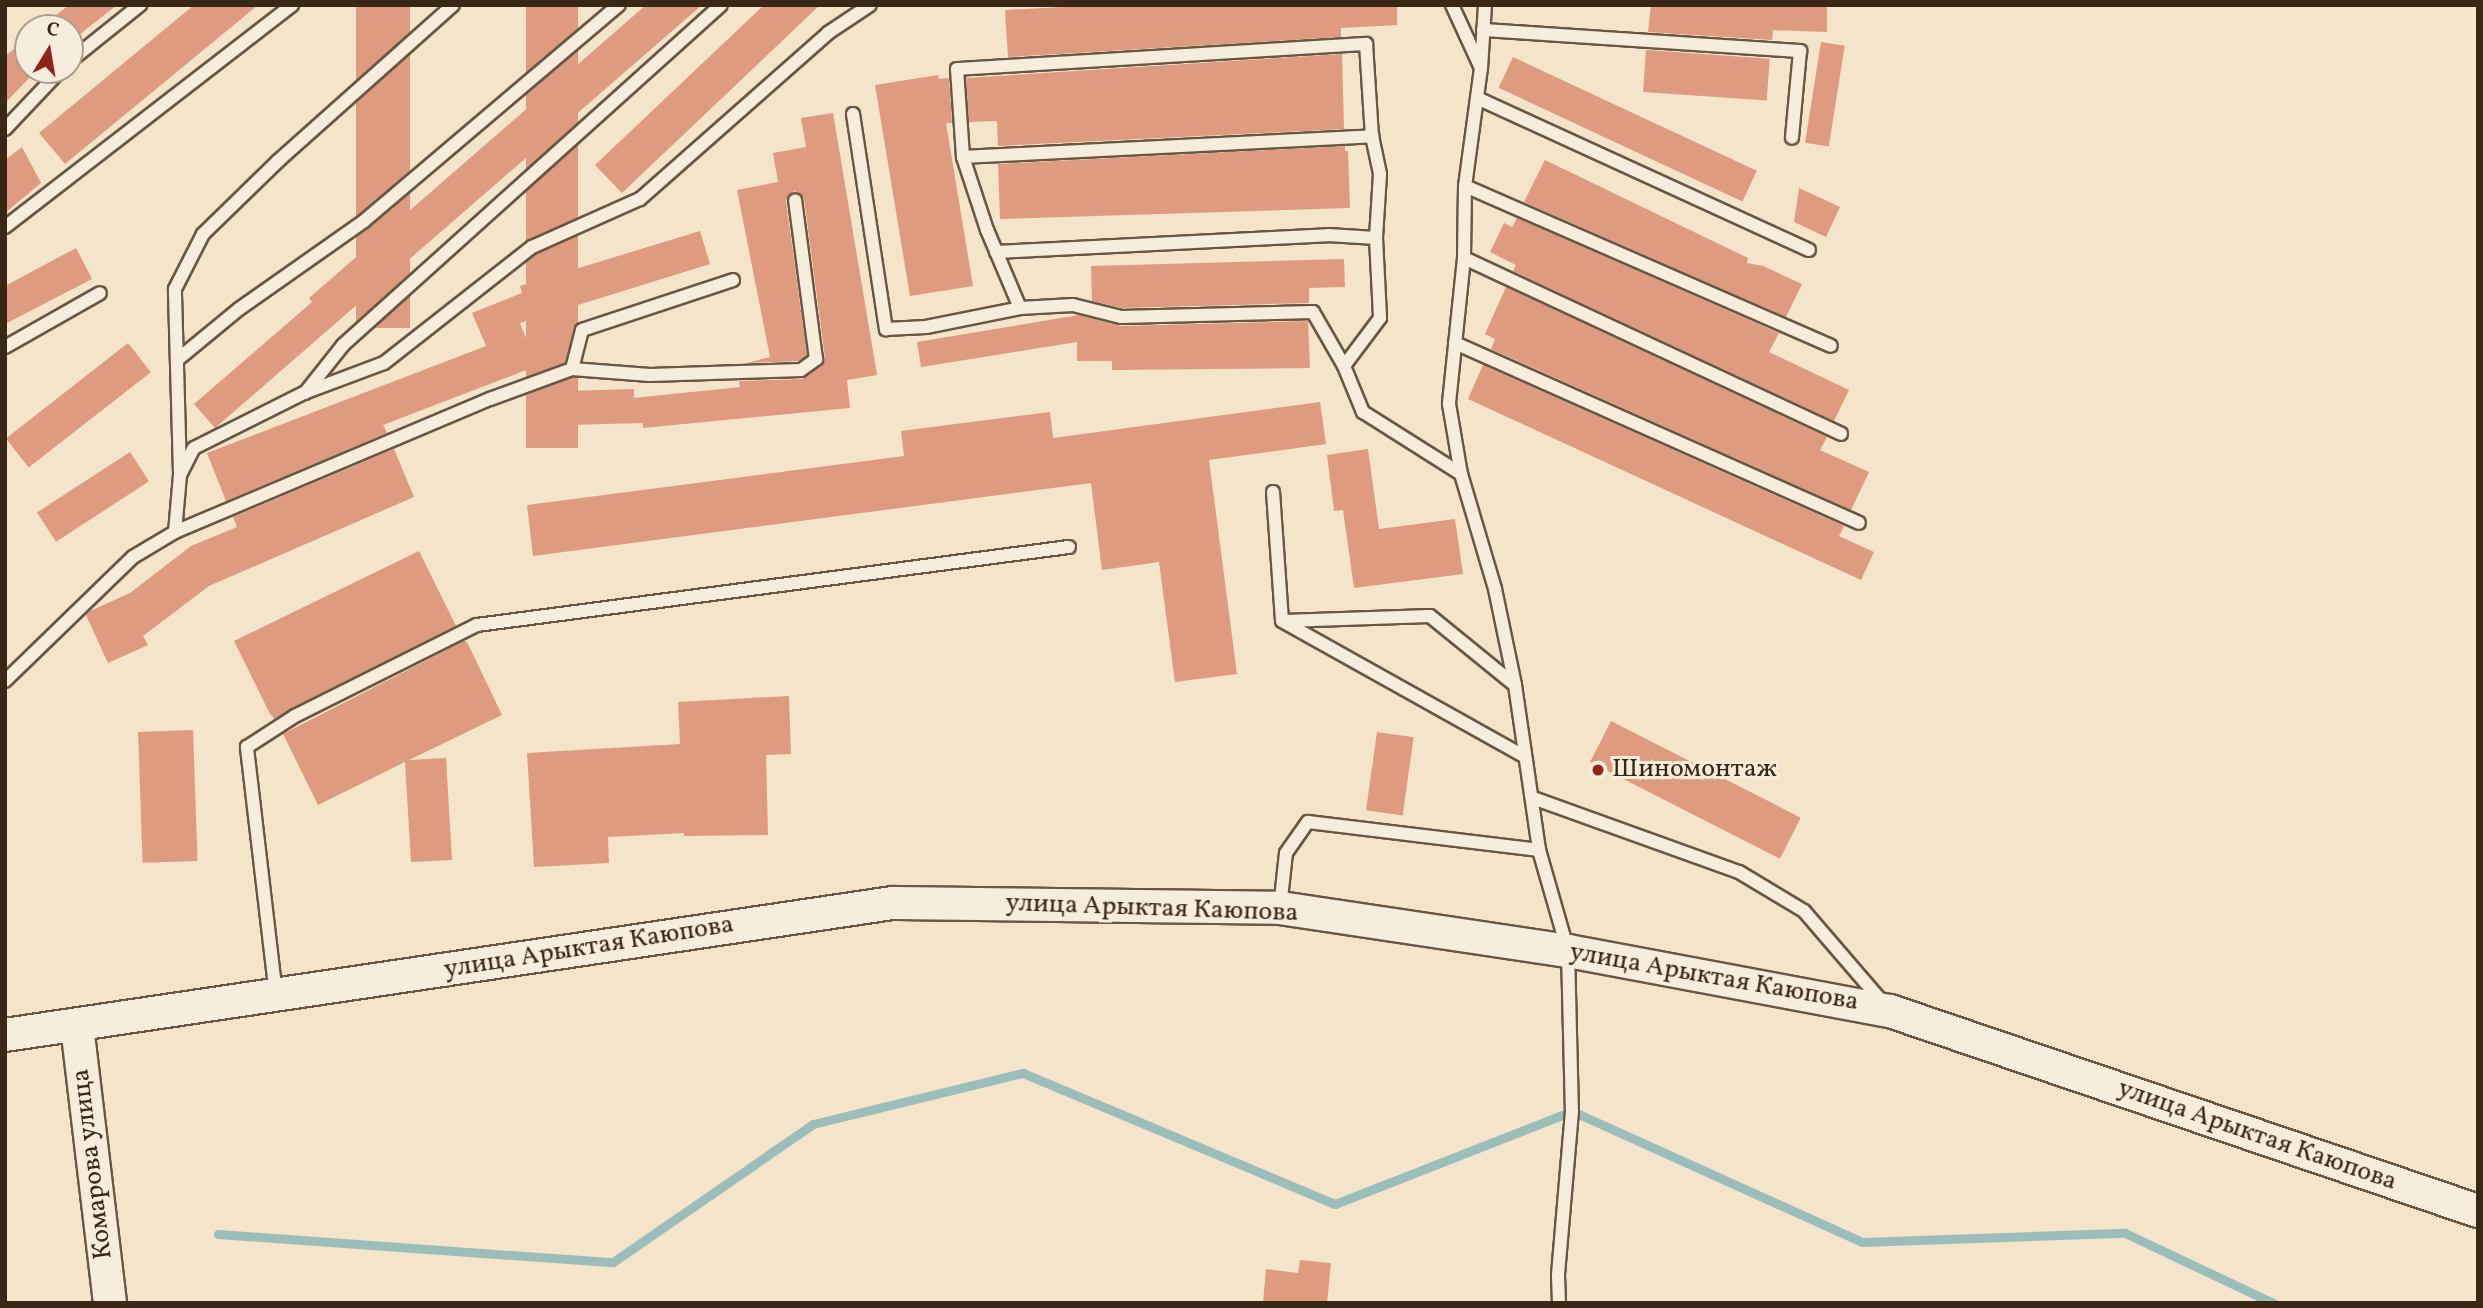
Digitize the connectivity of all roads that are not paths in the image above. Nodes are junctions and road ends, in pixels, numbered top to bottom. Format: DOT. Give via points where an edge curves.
graph roads {
  1 [pos="140,5"];
  2 [pos="292,5"];
  3 [pos="453,5"];
  4 [pos="619,5"];
  5 [pos="721,5"];
  6 [pos="1452,5"];
  7 [pos="1485,5"];
  8 [pos="867,6"];
  9 [pos="1483,30"];
  10 [pos="84,50"];
  11 [pos="1481,68"];
  12 [pos="48,84"];
  13 [pos="1477,98"];
  14 [pos="853,114"];
  15 [pos="5,129"];
  16 [pos="1372,136"];
  17 [pos="1792,138"];
  18 [pos="963,157"];
  19 [pos="1465,186"];
  20 [pos="794,200"];
  21 [pos="5,227"];
  22 [pos="1377,238"];
  23 [pos="1809,250"];
  24 [pos="996,251"];
  25 [pos="1464,258"];
  26 [pos="733,280"];
  27 [pos="100,293"];
  28 [pos="1020,308"];
  29 [pos="1455,343"];
  30 [pos="1831,346"];
  31 [pos="5,347"];
  32 [pos="177,360"];
  33 [pos="1344,366"];
  34 [pos="572,369"];
  35 [pos="304,393"];
  36 [pos="1841,434"];
  37 [pos="1461,474"];
  38 [pos="180,475"];
  39 [pos="1273,492"];
  40 [pos="1859,523"];
  41 [pos="175,532"];
  42 [pos="1069,547"];
  43 [pos="1282,621"];
  44 [pos="5,681"];
  45 [pos="1514,685"];
  46 [pos="1524,756"];
  47 [pos="1533,799"];
  48 [pos="1539,850"];
  49 [pos="1280,908"];
  50 [pos="1568,951"];
  51 [pos="276,995"];
  52 [pos="1890,1011"];
  53 [pos="77,1026"];
  54 [pos="5,1035"];
  55 [pos="2478,1211"];
  56 [pos="110,1303"];
  57 [pos="1559,1303"];
  1 -- 10 [label="lane"];
  2 -- 21 [label="lane"];
  3 -- 32 [label="lane" via="203,234 175,289"];
  4 -- 32 [label="lane" via="364,221 239,309"];
  5 -- 35 [label="lane" via="343,345"];
  6 -- 11 [label="lane"];
  7 -- 9 [label="lane"];
  8 -- 35 [label="lane" via="828,33 640,199 532,247 384,363"];
  9 -- 11 [label="lane"];
  9 -- 17 [label="lane" via="1800,51"];
  11 -- 13 [label="lane"];
  12 -- 15 [label="lane"];
  13 -- 19 [label="lane"];
  13 -- 23 [label="lane"];
  14 -- 28 [label="lane" via="886,329 926,327"];
  16 -- 18 [label="lane"];
  16 -- 18 [label="lane" via="1366,44 957,69"];
  16 -- 22 [label="lane" via="1380,174"];
  18 -- 24 [label="lane"];
  19 -- 25 [label="lane"];
  19 -- 30 [label="lane"];
  20 -- 34 [label="lane" via="816,359 801,370 650,374"];
  22 -- 24 [label="lane" via="1328,235"];
  22 -- 33 [label="lane" via="1380,318"];
  24 -- 28 [label="lane"];
  25 -- 29 [label="lane"];
  25 -- 36 [label="lane"];
  26 -- 34 [label="lane" via="582,330"];
  27 -- 31 [label="lane"];
  28 -- 33 [label="lane" via="1073,305 1121,317 1313,312"];
  29 -- 37 [label="lane" via="1449,404"];
  29 -- 40 [label="lane"];
  32 -- 38 [label="lane"];
  33 -- 37 [label="lane" via="1363,412"];
  34 -- 41 [label="lane"];
  35 -- 38 [label="lane" via="194,448"];
  37 -- 45 [label="lane" via="1495,589"];
  38 -- 41 [label="lane"];
  39 -- 43 [label="lane"];
  41 -- 44 [label="lane" via="133,557"];
  42 -- 51 [label="lane" via="477,625 295,716 247,747"];
  43 -- 45 [label="lane" via="1430,616"];
  43 -- 46 [label="lane"];
  45 -- 46 [label="lane"];
  46 -- 47 [label="lane"];
  47 -- 48 [label="lane"];
  47 -- 52 [label="lane" via="1739,872 1804,911"];
  48 -- 49 [label="lane" via="1308,822 1286,853"];
  48 -- 50 [label="lane"];
  49 -- 50 [label="street, улица Арыктая Каюпова"];
  49 -- 51 [label="street, улица Арыктая Каюпова" via="893,903"];
  50 -- 52 [label="street, улица Арыктая Каюпова"];
  50 -- 57 [label="lane" via="1572,1111"];
  51 -- 53 [label="street, улица Арыктая Каюпова"];
  52 -- 55 [label="street, улица Арыктая Каюпова"];
  53 -- 54 [label="street, улица Арыктая Каюпова"];
  53 -- 56 [label="street, Комарова улица"];
}
